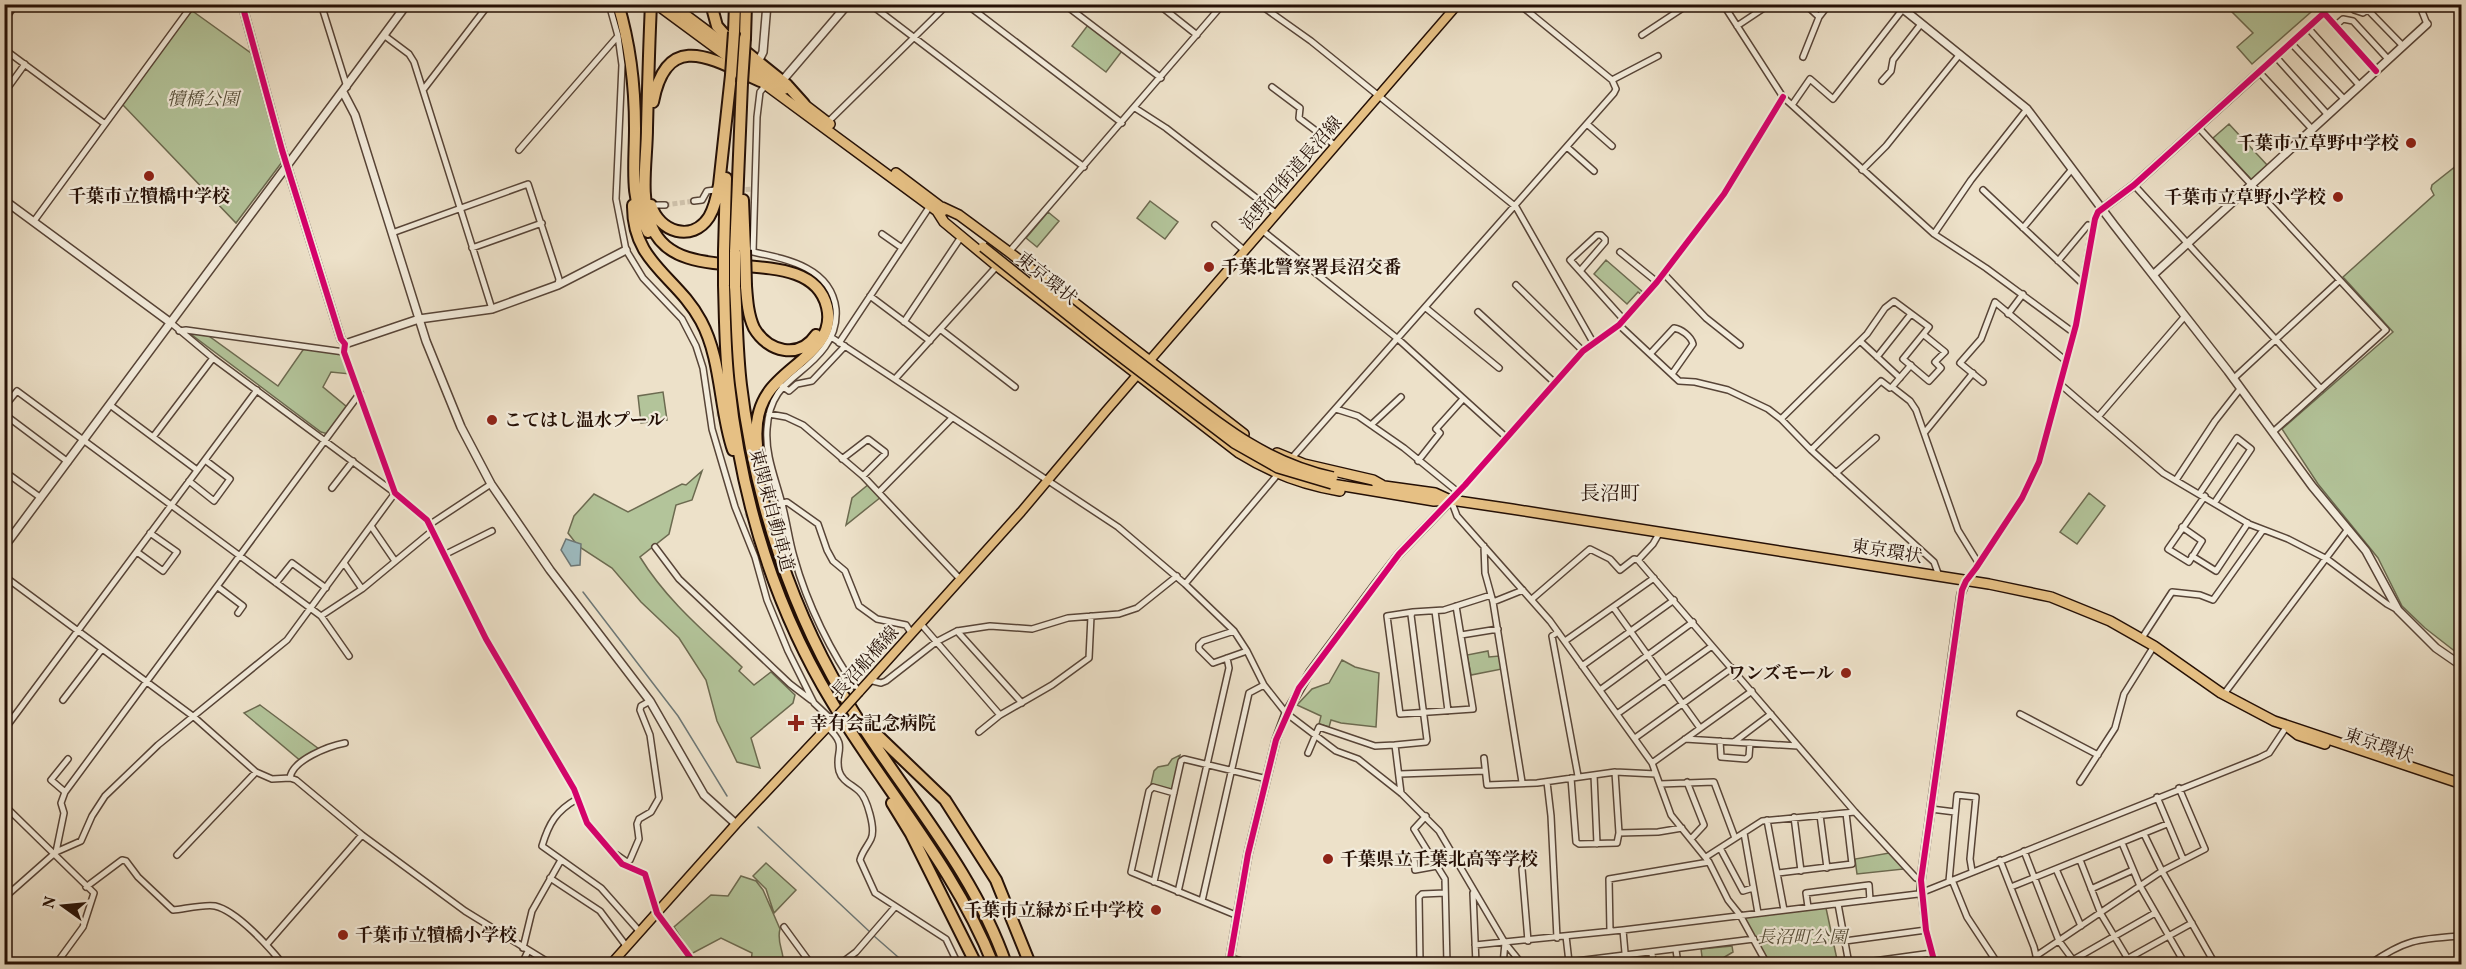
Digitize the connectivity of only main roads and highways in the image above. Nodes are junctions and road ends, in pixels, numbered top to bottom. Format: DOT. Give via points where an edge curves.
graph roads {
  1 [pos="618,4"];
  2 [pos="646,4"];
  3 [pos="651,4"];
  4 [pos="656,4"];
  5 [pos="671,4"];
  6 [pos="711,4"];
  7 [pos="735,4"];
  8 [pos="746,4"];
  9 [pos="1456,5"];
  10 [pos="646,74"];
  11 [pos="731,75"];
  12 [pos="763,83"];
  13 [pos="804,104"];
  14 [pos="635,129"];
  15 [pos="647,129"];
  16 [pos="633,175"];
  17 [pos="645,175"];
  18 [pos="936,208"];
  19 [pos="734,251"];
  20 [pos="735,286"];
  21 [pos="1148,362"];
  22 [pos="1137,376"];
  23 [pos="1382,489"];
  24 [pos="750,502"];
  25 [pos="786,573"];
  26 [pos="854,713"];
  27 [pos="846,724"];
  28 [pos="2287,726"];
  29 [pos="2462,784"];
  30 [pos="2462,791"];
  31 [pos="611,964"];
  32 [pos="976,964"];
  33 [pos="993,964"];
  34 [pos="1006,964"];
  35 [pos="1030,964"];
  1 -- 14 [label="highway" via="629,52"];
  2 -- 10 [label="highway"];
  3 -- 10 [label="highway"];
  4 -- 12 [label="highway, 東京環状"];
  5 -- 13 [label="highway, 東京環状"];
  6 -- 13 [label="highway" via="721,31"];
  7 -- 11 [label="highway, 東関東自動車道, bridge"];
  8 -- 19 [label="highway, bridge" via="742,169"];
  9 -- 21 [label="main road, 浜野四街道長沼線"];
  10 -- 14 [label="highway"];
  10 -- 15 [label="highway"];
  11 -- 17 [label="highway" via="717,198 704,223 683,232 661,224 652,211"];
  11 -- 19 [label="highway, 東関東自動車道"];
  12 -- 15 [label="highway" via="710,58 682,56 660,75"];
  12 -- 18 [label="highway, 東京環状"];
  13 -- 18 [label="highway, 東京環状"];
  14 -- 16 [label="highway"];
  15 -- 17 [label="highway"];
  16 -- 20 [label="highway" via="639,215 661,249 678,261 698,267 758,271 801,285 814,296 822,315 819,331 808,345 791,351 774,348 753,326"];
  16 -- 24 [label="highway" via="634,230 650,260 684,295 706,333 731,445"];
  17 -- 25 [label="highway" via="652,228 670,250 699,262 770,268 796,275 816,288 826,305 827,323 820,342 768,392 756,422 760,466"];
  18 -- 21 [label="highway" via="959,215"];
  18 -- 22 [label="highway" via="944,222"];
  18 -- 23 [label="highway, 東京環状, bridge" via="1242,440 1333,480"];
  19 -- 20 [label="highway, bridge"];
  19 -- 20 [label="highway, 東関東自動車道, bridge"];
  20 -- 24 [label="highway, 東関東自動車道" via="729,385"];
  20 -- 25 [label="highway, 東関東自動車道" via="741,385 750,441 758,484"];
  21 -- 22 [label="main road, 浜野四街道長沼線"];
  21 -- 23 [label="highway" via="1238,431 1291,459 1373,480"];
  22 -- 23 [label="highway" via="1239,453 1278,474 1324,488 1370,494"];
  22 -- 31 [label="main road, 長沼船橋線, bridge" via="921,624"];
  23 -- 28 [label="highway, 東京環状" via="1434,501 1451,500 2016,588 2095,614 2142,638 2224,694"];
  24 -- 27 [label="highway, 東関東自動車道" via="772,577 791,622"];
  25 -- 26 [label="highway, 東関東自動車道" via="817,646"];
  26 -- 34 [label="highway, 東関東自動車道" via="958,867 984,912"];
  26 -- 35 [label="highway" via="945,800 996,880"];
  27 -- 32 [label="highway" via="911,834"];
  27 -- 33 [label="highway, 東関東自動車道" via="947,873 973,917"];
  28 -- 29 [label="highway, 東京環状"];
  28 -- 30 [label="highway, 東京環状" via="2304,737"];
}
